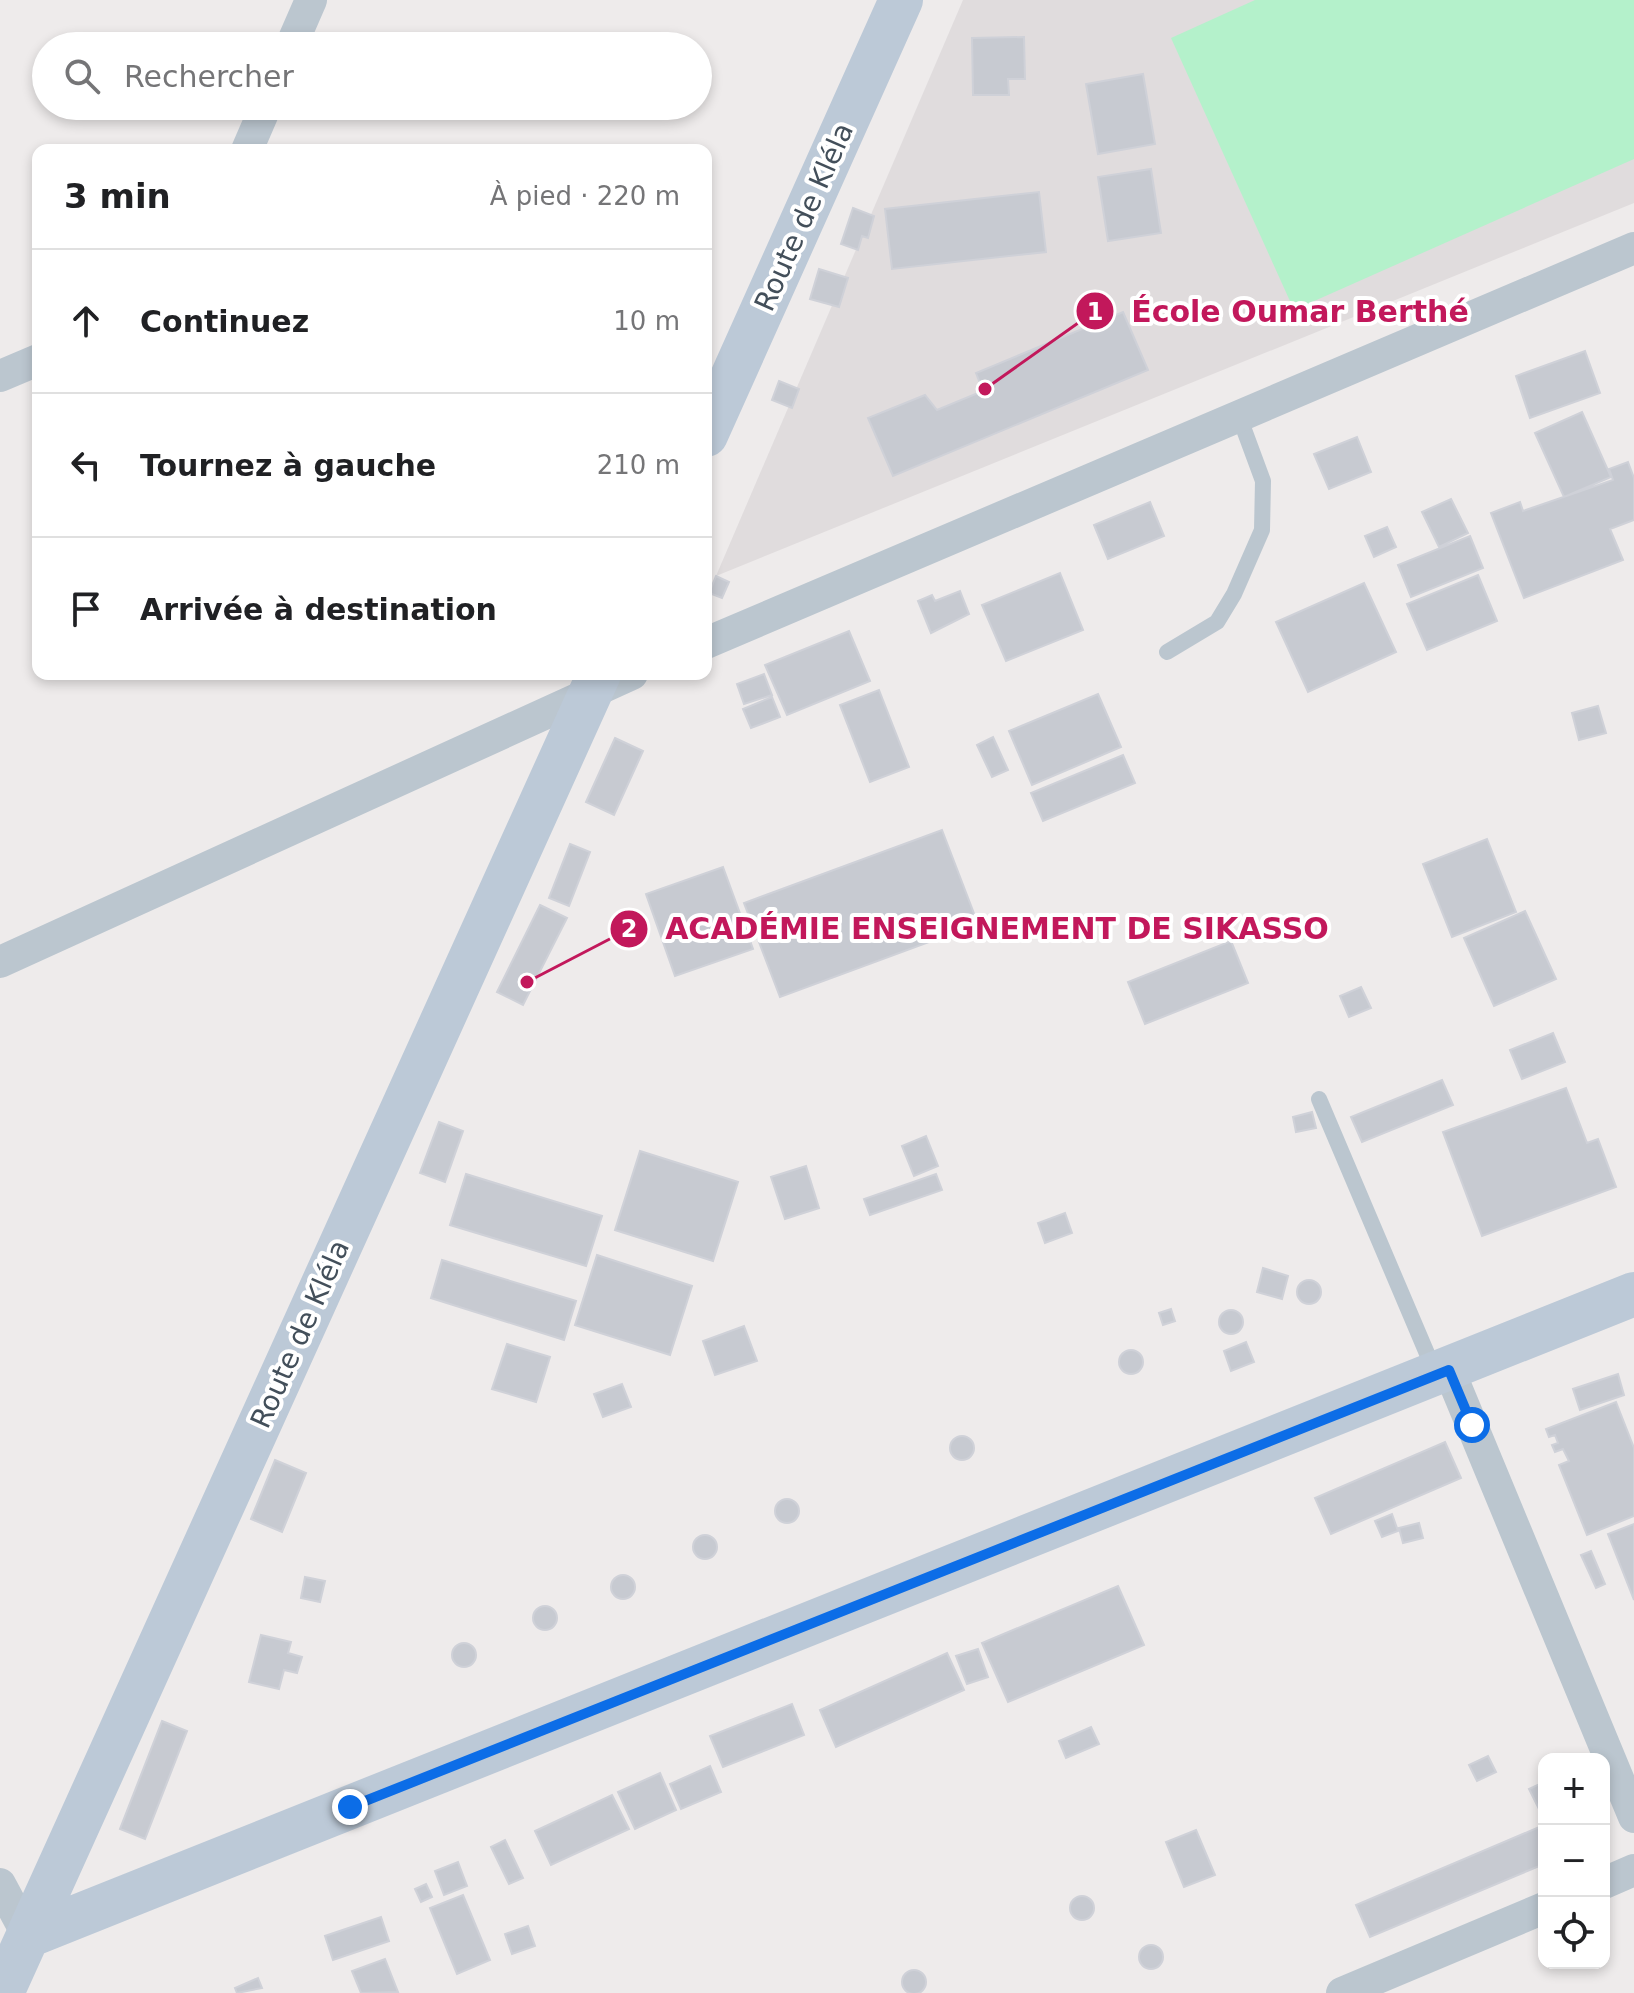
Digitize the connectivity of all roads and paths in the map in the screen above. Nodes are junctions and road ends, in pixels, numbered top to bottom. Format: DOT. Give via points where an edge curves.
graph roads {
  1 [pos="311,0"];
  2 [pos="901,0"];
  3 [pos="297,32"];
  4 [pos="260,120"];
  5 [pos="250,144"];
  6 [pos="1634,248"];
  7 [pos="32,363"];
  8 [pos="0,376"];
  9 [pos="1239,416"];
  10 [pos="712,422"];
  11 [pos="712,640"];
  12 [pos="1167,652"];
  13 [pos="595,683"];
  14 [pos="0,962"];
  15 [pos="1319,1099"];
  16 [pos="1634,1294"];
  17 [pos="1442,1372"];
  18 [pos="1634,1817"];
  19 [pos="1634,1870"];
  20 [pos="1610,1880"];
  21 [pos="0,1884"];
  22 [pos="1538,1911"];
  23 [pos="28,1936"];
  24 [pos="2,1993"];
  25 [pos="1342,1993"];
  1 -- 3 [label="street"];
  2 -- 10 [label="main road, Route de Kléla"];
  4 -- 5 [label="street"];
  6 -- 9 [label="street"];
  7 -- 8 [label="street"];
  9 -- 11 [label="street"];
  9 -- 12 [label="lane" via="1263,481 1262,530 1217,622"];
  13 -- 14 [label="street"];
  13 -- 23 [label="main road, Route de Kléla"];
  15 -- 17 [label="lane"];
  16 -- 17 [label="main road"];
  17 -- 18 [label="street"];
  17 -- 23 [label="main road"];
  19 -- 20 [label="street"];
  21 -- 23 [label="street"];
  22 -- 25 [label="street"];
  23 -- 24 [label="main road, Route de Kléla"];
}
